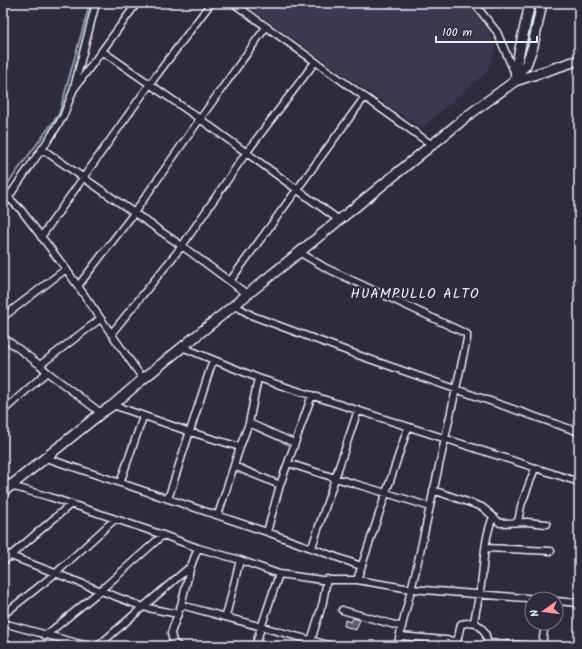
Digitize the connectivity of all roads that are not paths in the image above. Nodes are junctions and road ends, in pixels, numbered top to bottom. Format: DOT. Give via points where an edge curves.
graph roads {
  1 [pos="96,3"];
  2 [pos="137,3"];
  3 [pos="210,3"];
  4 [pos="233,3"];
  5 [pos="474,3"];
  6 [pos="530,3"];
  7 [pos="542,3"];
  8 [pos="266,27"];
  9 [pos="102,51"];
  10 [pos="579,60"];
  11 [pos="316,62"];
  12 [pos="515,78"];
  13 [pos="150,84"];
  14 [pos="73,91"];
  15 [pos="364,98"];
  16 [pos="200,119"];
  17 [pos="432,145"];
  18 [pos="42,149"];
  19 [pos="246,153"];
  20 [pos="83,178"];
  21 [pos="297,190"];
  22 [pos="8,197"];
  23 [pos="3,205"];
  24 [pos="134,213"];
  25 [pos="339,220"];
  26 [pos="42,237"];
  27 [pos="182,246"];
  28 [pos="299,252"];
  29 [pos="66,269"];
  30 [pos="230,281"];
  31 [pos="78,286"];
  32 [pos="247,294"];
  33 [pos="234,306"];
  34 [pos="3,317"];
  35 [pos="100,319"];
  36 [pos="111,334"];
  37 [pos="3,337"];
  38 [pos="9,342"];
  39 [pos="3,346"];
  40 [pos="182,347"];
  41 [pos="213,360"];
  42 [pos="40,364"];
  43 [pos="47,372"];
  44 [pos="258,378"];
  45 [pos="143,379"];
  46 [pos="456,389"];
  47 [pos="312,395"];
  48 [pos="113,405"];
  49 [pos="358,410"];
  50 [pos="3,411"];
  51 [pos="100,413"];
  52 [pos="143,417"];
  53 [pos="249,423"];
  54 [pos="408,427"];
  55 [pos="190,432"];
  56 [pos="579,432"];
  57 [pos="444,439"];
  58 [pos="294,443"];
  59 [pos="240,447"];
  60 [pos="46,458"];
  61 [pos="288,463"];
  62 [pos="234,466"];
  63 [pos="535,468"];
  64 [pos="335,478"];
  65 [pos="3,480"];
  66 [pos="579,482"];
  67 [pos="120,483"];
  68 [pos="280,485"];
  69 [pos="11,486"];
  70 [pos="433,490"];
  71 [pos="3,492"];
  72 [pos="386,493"];
  73 [pos="168,499"];
  74 [pos="71,504"];
  75 [pos="430,507"];
  76 [pos="218,515"];
  77 [pos="493,517"];
  78 [pos="115,519"];
  79 [pos="518,522"];
  80 [pos="547,524"];
  81 [pos="267,532"];
  82 [pos="163,535"];
  83 [pos="312,547"];
  84 [pos="198,548"];
  85 [pos="485,548"];
  86 [pos="551,550"];
  87 [pos="3,553"];
  88 [pos="10,556"];
  89 [pos="240,560"];
  90 [pos="3,562"];
  91 [pos="191,566"];
  92 [pos="361,566"];
  93 [pos="56,573"];
  94 [pos="279,574"];
  95 [pos="327,579"];
  96 [pos="357,580"];
  97 [pos="411,589"];
  98 [pos="101,590"];
  99 [pos="480,593"];
  100 [pos="524,597"];
  101 [pos="564,601"];
  102 [pos="579,602"];
  103 [pos="181,605"];
  104 [pos="142,607"];
  105 [pos="342,610"];
  106 [pos="178,614"];
  107 [pos="3,615"];
  108 [pos="226,616"];
  109 [pos="474,622"];
  110 [pos="3,623"];
  111 [pos="261,627"];
  112 [pos="402,627"];
  113 [pos="544,631"];
  114 [pos="45,636"];
  115 [pos="400,636"];
  116 [pos="308,642"];
  117 [pos="456,643"];
  118 [pos="486,645"];
  119 [pos="88,646"];
  120 [pos="98,646"];
  121 [pos="178,646"];
  122 [pos="255,646"];
  123 [pos="332,646"];
  124 [pos="397,646"];
  125 [pos="535,646"];
  126 [pos="542,646"];
  1 -- 14 [label="street"];
  2 -- 9 [label="street"];
  3 -- 13 [label="street"];
  4 -- 8 [label="street"];
  5 -- 12 [label="street" via="497,32"];
  6 -- 12 [label="main road"];
  7 -- 12 [label="main road" via="526,66"];
  8 -- 11 [label="street"];
  8 -- 16 [label="street"];
  9 -- 13 [label="street"];
  9 -- 14 [label="street"];
  10 -- 12 [label="main road"];
  11 -- 15 [label="street"];
  11 -- 19 [label="street"];
  12 -- 17 [label="main road"];
  13 -- 16 [label="street"];
  13 -- 20 [label="street"];
  14 -- 18 [label="street" via="58,127"];
  15 -- 17 [label="street"];
  15 -- 21 [label="street"];
  16 -- 19 [label="street"];
  16 -- 24 [label="street"];
  17 -- 25 [label="main road"];
  18 -- 20 [label="street"];
  18 -- 22 [label="street"];
  19 -- 21 [label="street"];
  19 -- 27 [label="street"];
  20 -- 24 [label="street"];
  20 -- 26 [label="street"];
  21 -- 25 [label="street"];
  21 -- 30 [label="street"];
  22 -- 23 [label="street"];
  22 -- 26 [label="street"];
  24 -- 27 [label="street"];
  24 -- 31 [label="street"];
  25 -- 28 [label="main road"];
  26 -- 29 [label="street"];
  27 -- 30 [label="street"];
  27 -- 36 [label="street"];
  28 -- 32 [label="main road"];
  28 -- 46 [label="street" via="326,268 466,334"];
  29 -- 31 [label="street"];
  29 -- 34 [label="street"];
  30 -- 32 [label="street"];
  31 -- 35 [label="street"];
  32 -- 33 [label="main road"];
  33 -- 40 [label="main road"];
  33 -- 46 [label="street" via="355,354"];
  35 -- 36 [label="street"];
  35 -- 42 [label="street"];
  36 -- 45 [label="street"];
  37 -- 38 [label="street"];
  38 -- 39 [label="street"];
  38 -- 42 [label="street"];
  40 -- 41 [label="street"];
  40 -- 45 [label="main road"];
  41 -- 44 [label="street"];
  41 -- 55 [label="street"];
  42 -- 43 [label="street"];
  43 -- 50 [label="street"];
  43 -- 51 [label="street"];
  44 -- 47 [label="street"];
  44 -- 53 [label="street"];
  45 -- 48 [label="main road"];
  46 -- 56 [label="street"];
  46 -- 57 [label="street"];
  47 -- 49 [label="street"];
  47 -- 58 [label="street"];
  48 -- 51 [label="main road"];
  48 -- 52 [label="street"];
  49 -- 54 [label="street"];
  49 -- 64 [label="street"];
  51 -- 60 [label="main road"];
  52 -- 55 [label="street"];
  52 -- 67 [label="street"];
  53 -- 58 [label="street"];
  53 -- 59 [label="street"];
  54 -- 57 [label="street"];
  54 -- 72 [label="street"];
  55 -- 59 [label="street"];
  55 -- 73 [label="street"];
  57 -- 63 [label="street"];
  57 -- 70 [label="street"];
  58 -- 61 [label="street"];
  59 -- 62 [label="street"];
  60 -- 67 [label="street"];
  60 -- 69 [label="main road"];
  61 -- 64 [label="street"];
  61 -- 68 [label="street"];
  62 -- 68 [label="street"];
  62 -- 76 [label="street"];
  63 -- 66 [label="street"];
  63 -- 79 [label="street"];
  64 -- 72 [label="street"];
  64 -- 83 [label="street"];
  65 -- 69 [label="street"];
  67 -- 73 [label="street"];
  68 -- 81 [label="street"];
  69 -- 71 [label="main road"];
  69 -- 74 [label="street"];
  70 -- 75 [label="street"];
  70 -- 77 [label="street" via="482,507"];
  72 -- 75 [label="street"];
  72 -- 92 [label="street"];
  73 -- 76 [label="street"];
  74 -- 78 [label="street"];
  74 -- 88 [label="street"];
  75 -- 97 [label="street"];
  76 -- 81 [label="street"];
  77 -- 79 [label="street" via="500,523"];
  77 -- 85 [label="street" via="488,528"];
  78 -- 82 [label="street"];
  78 -- 93 [label="street"];
  79 -- 80 [label="street"];
  81 -- 83 [label="street"];
  82 -- 84 [label="street"];
  82 -- 98 [label="street"];
  83 -- 92 [label="street"];
  84 -- 89 [label="street"];
  84 -- 91 [label="street"];
  85 -- 86 [label="street"];
  85 -- 99 [label="street"];
  87 -- 88 [label="street"];
  88 -- 90 [label="street"];
  88 -- 93 [label="street"];
  89 -- 94 [label="street"];
  89 -- 108 [label="street"];
  91 -- 103 [label="street"];
  91 -- 104 [label="street"];
  92 -- 96 [label="street"];
  93 -- 98 [label="street"];
  93 -- 107 [label="street"];
  94 -- 95 [label="street"];
  94 -- 111 [label="street"];
  95 -- 96 [label="street"];
  95 -- 116 [label="street" via="323,602"];
  96 -- 97 [label="street"];
  97 -- 99 [label="street"];
  97 -- 112 [label="street"];
  98 -- 104 [label="street"];
  98 -- 114 [label="street"];
  99 -- 100 [label="street"];
  99 -- 109 [label="street"];
  101 -- 102 [label="street"];
  103 -- 106 [label="street"];
  103 -- 108 [label="street"];
  104 -- 106 [label="street"];
  104 -- 120 [label="street"];
  105 -- 112 [label="street"];
  106 -- 121 [label="street" via="171,636"];
  108 -- 111 [label="street"];
  109 -- 117 [label="street" via="461,624"];
  109 -- 118 [label="street" via="483,629"];
  110 -- 114 [label="street"];
  111 -- 116 [label="street"];
  111 -- 122 [label="street"];
  112 -- 115 [label="street"];
  113 -- 126 [label="street"];
  114 -- 119 [label="street"];
  115 -- 117 [label="street"];
  115 -- 124 [label="street"];
  116 -- 123 [label="street"];
  118 -- 125 [label="street"];
}
